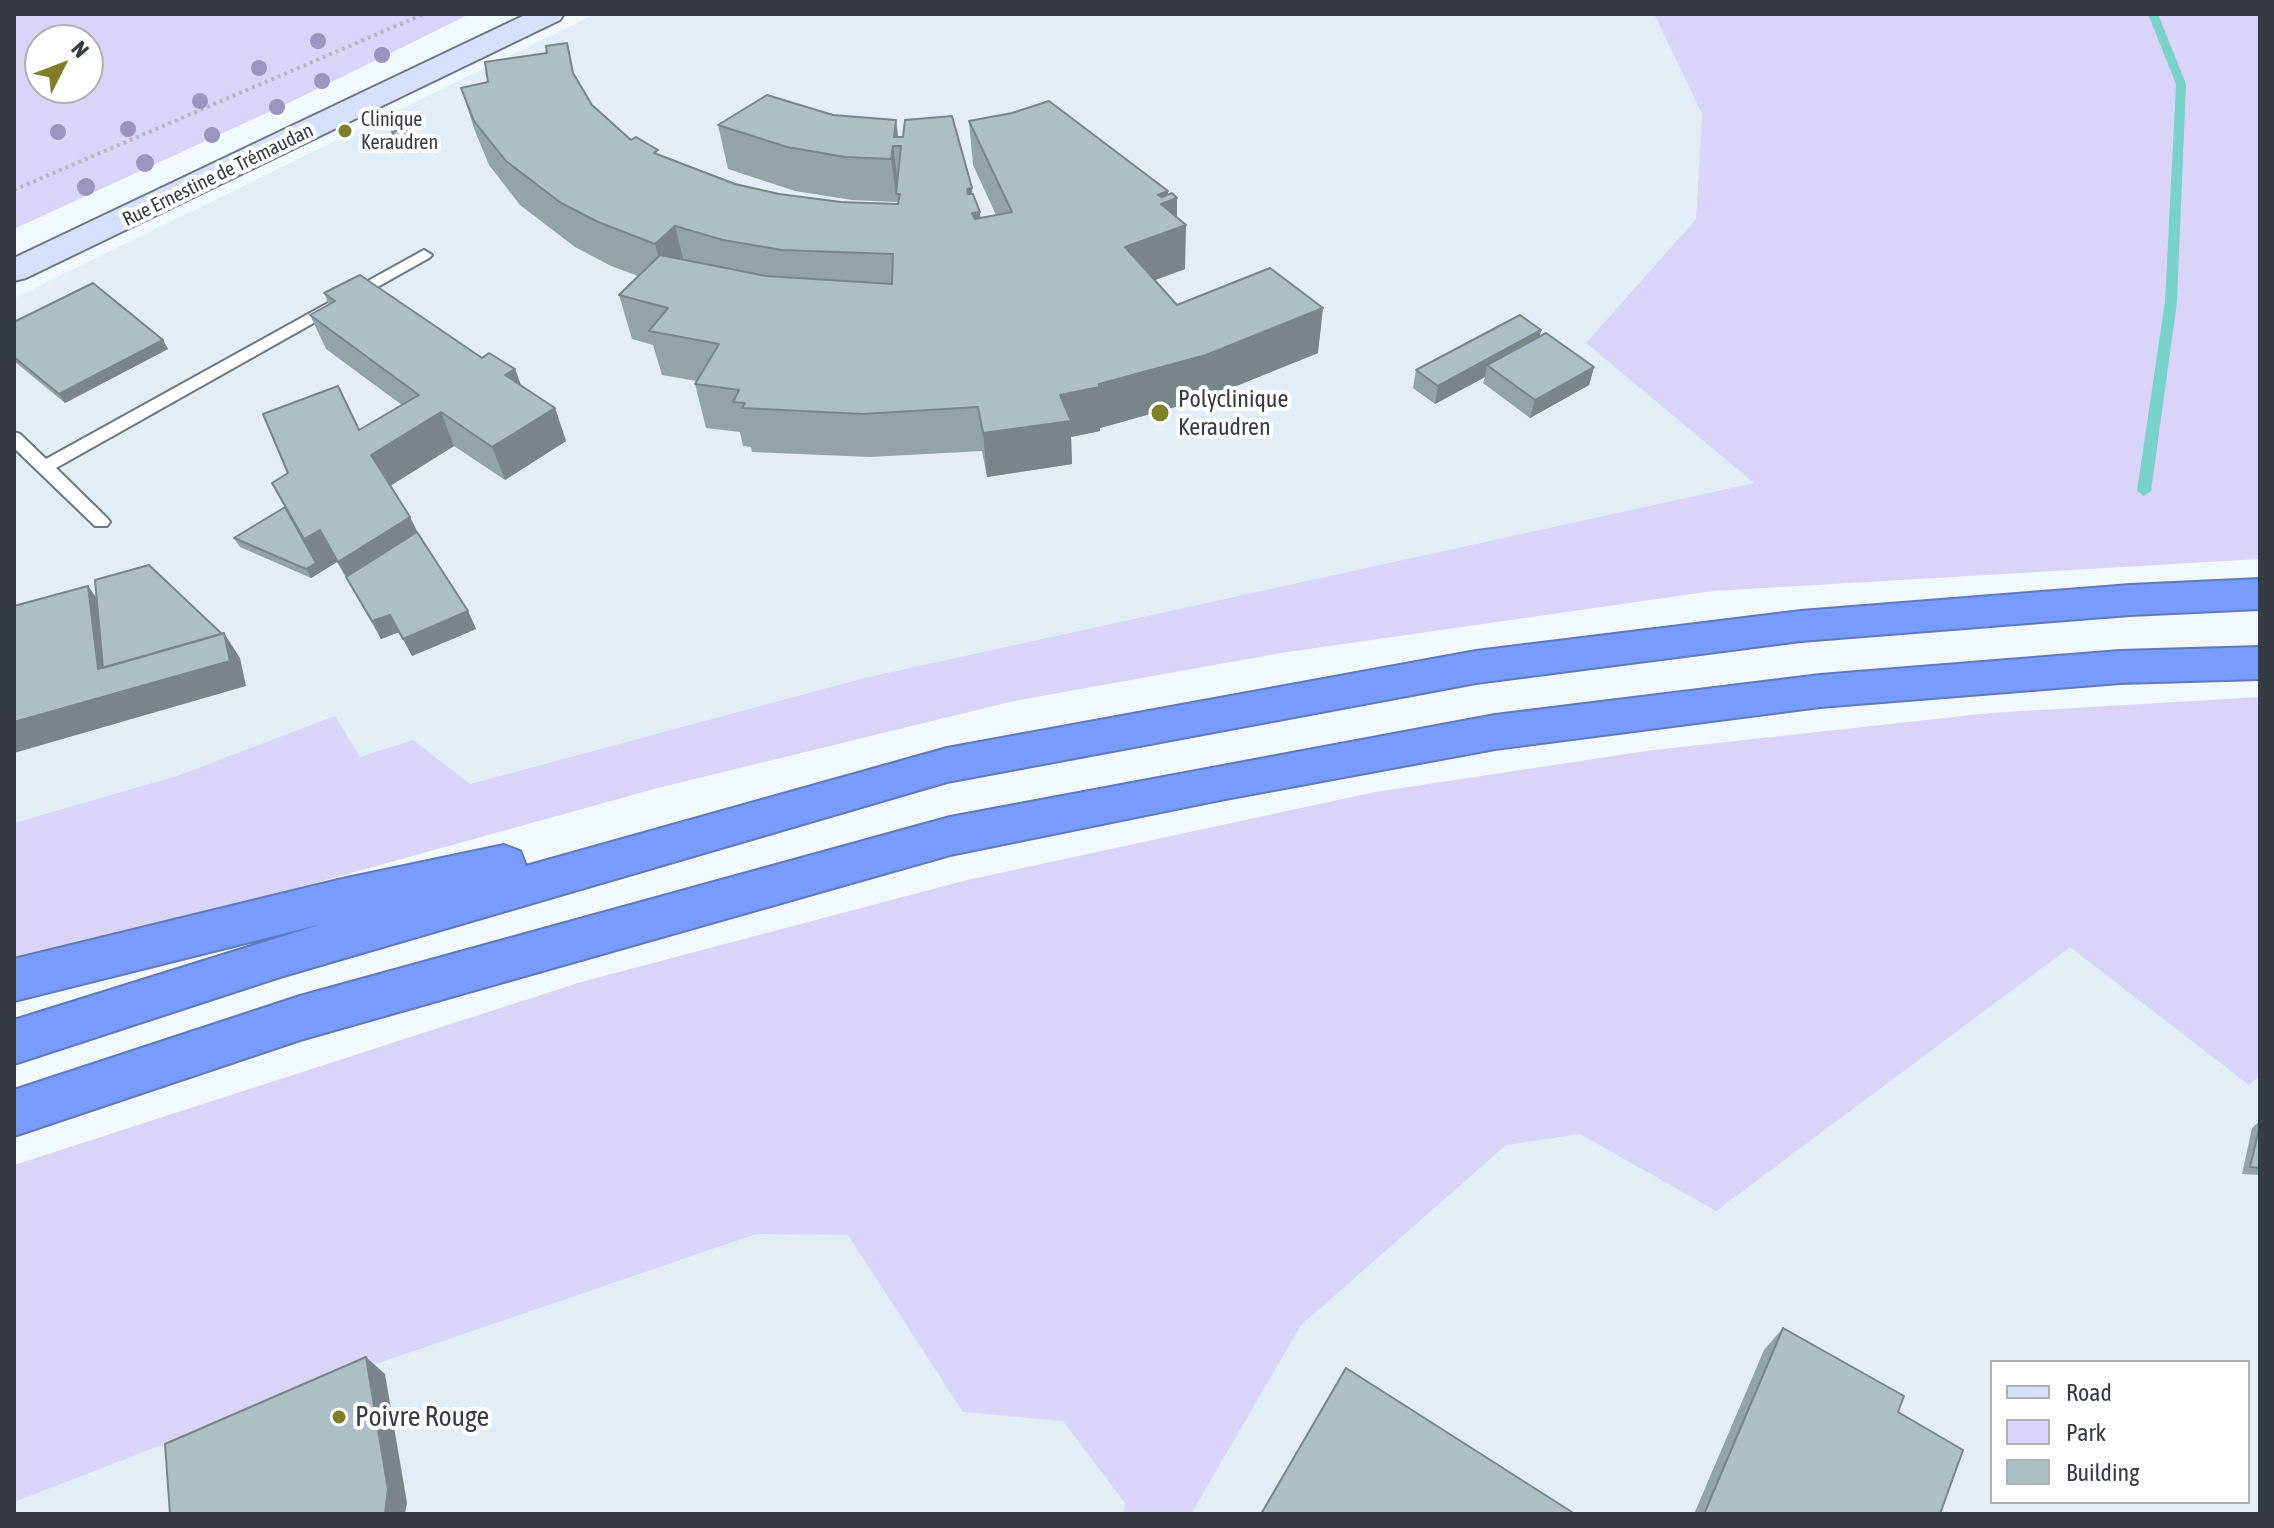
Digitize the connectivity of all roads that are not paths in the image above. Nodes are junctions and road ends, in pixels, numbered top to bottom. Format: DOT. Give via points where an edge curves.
graph roads {
  1 [pos="506,14"];
  2 [pos="550,14"];
  3 [pos="14,244"];
  4 [pos="424,255"];
  5 [pos="14,271"];
  6 [pos="14,438"];
  7 [pos="45,467"];
  8 [pos="101,522"];
  9 [pos="2260,594"];
  10 [pos="2260,663"];
  11 [pos="947,765"];
  12 [pos="14,980"];
  13 [pos="14,1042"];
  14 [pos="14,1113"];
  1 -- 3 [label="street, Rue Ernestine de Trémaudan"];
  2 -- 5 [label="street, Rue Ernestine de Trémaudan"];
  4 -- 7 [label="lane"];
  6 -- 7 [label="lane"];
  7 -- 8 [label="lane"];
  9 -- 11 [label="highway" via="1801,626 1476,667"];
  10 -- 14 [label="highway" via="2120,667 1805,693 1495,732 950,836 315,1013"];
  11 -- 12 [label="highway" via="342,899"];
  11 -- 13 [label="highway" via="280,956"];
}
